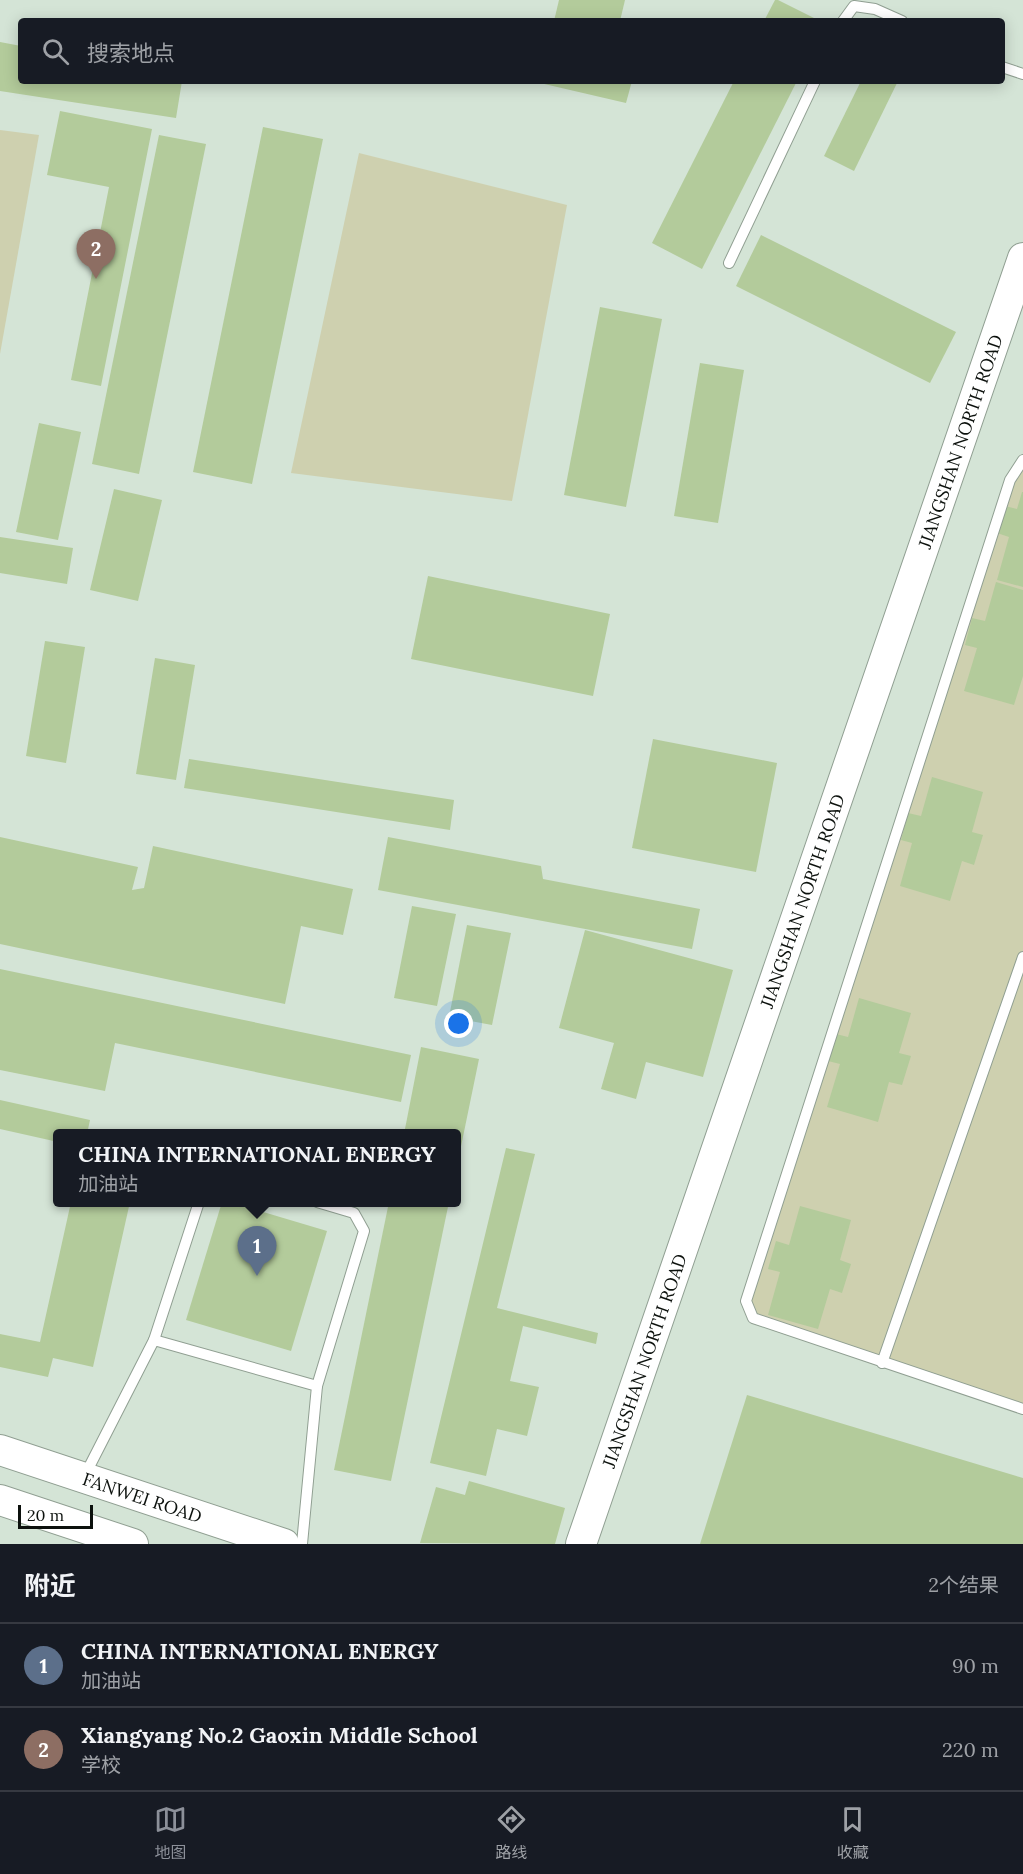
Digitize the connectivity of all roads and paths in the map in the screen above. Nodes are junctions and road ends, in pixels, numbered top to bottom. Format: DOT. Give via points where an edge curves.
graph roads {
  1 [pos="845,18"];
  2 [pos="895,18"];
  3 [pos="1005,68"];
  4 [pos="1023,74"];
  5 [pos="814,84"];
  6 [pos="1023,258"];
  7 [pos="729,263"];
  8 [pos="1023,460"];
  9 [pos="1023,957"];
  10 [pos="198,1207"];
  11 [pos="332,1207"];
  12 [pos="154,1340"];
  13 [pos="882,1363"];
  14 [pos="317,1386"];
  15 [pos="1023,1409"];
  16 [pos="0,1450"];
  17 [pos="84,1478"];
  18 [pos="0,1500"];
  19 [pos="134,1544"];
  20 [pos="284,1544"];
  21 [pos="302,1544"];
  22 [pos="581,1544"];
  1 -- 2 [label="lane" via="854,6"];
  3 -- 4 [label="lane"];
  5 -- 7 [label="lane"];
  6 -- 22 [label="street, JIANGSHAN NORTH ROAD"];
  8 -- 13 [label="lane" via="1010,480 746,1301 753,1318"];
  9 -- 13 [label="lane"];
  10 -- 12 [label="lane"];
  11 -- 14 [label="lane" via="354,1213 364,1231"];
  12 -- 14 [label="lane"];
  12 -- 17 [label="lane"];
  13 -- 15 [label="lane"];
  14 -- 21 [label="lane"];
  16 -- 17 [label="street, FANWEI ROAD"];
  17 -- 20 [label="street, FANWEI ROAD"];
  18 -- 19 [label="street"];
}
